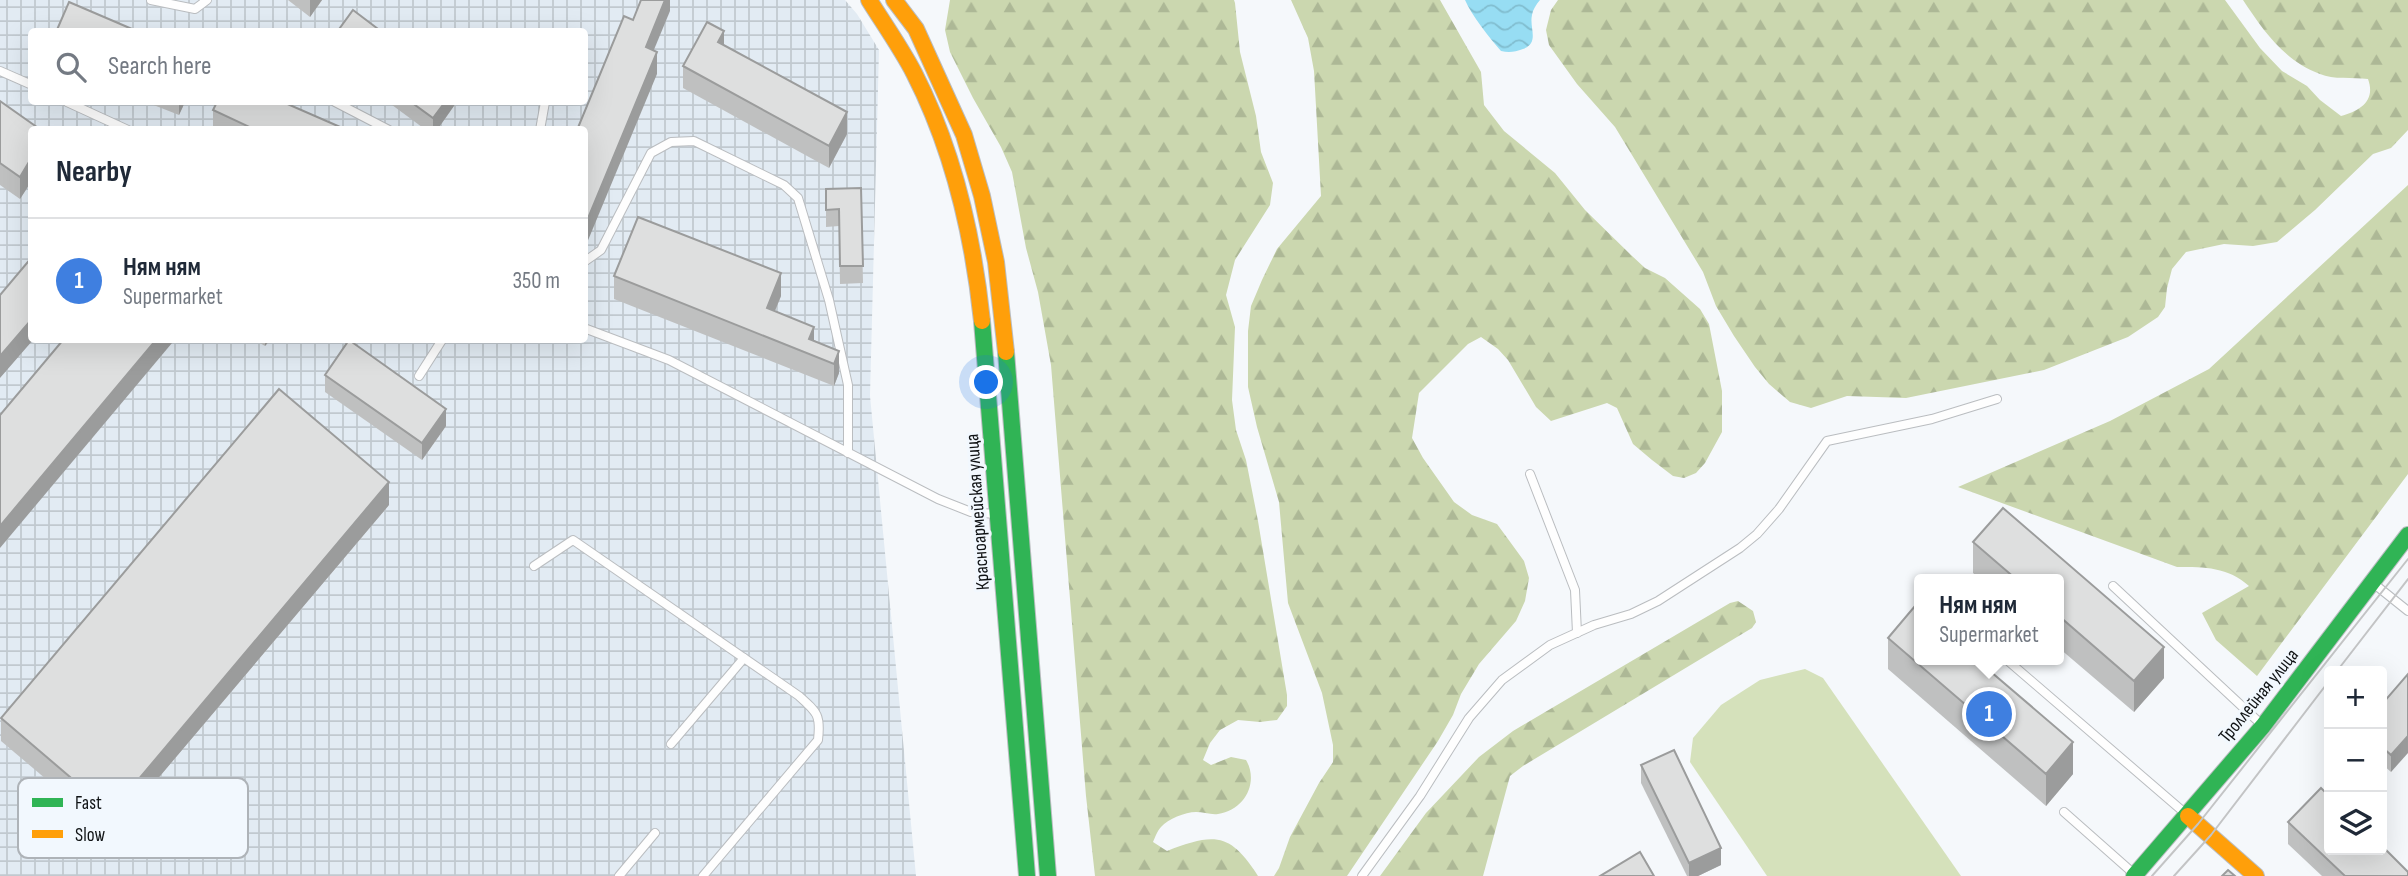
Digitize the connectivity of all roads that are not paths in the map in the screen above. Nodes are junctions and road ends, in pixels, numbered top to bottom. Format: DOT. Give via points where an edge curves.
graph roads {
  1 [pos="151,0"];
  2 [pos="207,0"];
  3 [pos="869,0"];
  4 [pos="894,0"];
  5 [pos="0,71"];
  6 [pos="28,83"];
  7 [pos="74,105"];
  8 [pos="341,105"];
  9 [pos="544,105"];
  10 [pos="119,126"];
  11 [pos="381,126"];
  12 [pos="541,126"];
  13 [pos="588,259"];
  14 [pos="588,330"];
  15 [pos="440,343"];
  16 [pos="419,376"];
  17 [pos="1997,399"];
  18 [pos="848,453"];
  19 [pos="1530,474"];
  20 [pos="1018,510"];
  21 [pos="999,513"];
  22 [pos="2408,536"];
  23 [pos="534,566"];
  24 [pos="2373,583"];
  25 [pos="2113,586"];
  26 [pos="2408,611"];
  27 [pos="1577,633"];
  28 [pos="744,658"];
  29 [pos="2013,665"];
  30 [pos="2263,726"];
  31 [pos="671,744"];
  32 [pos="2064,812"];
  33 [pos="2188,816"];
  34 [pos="655,833"];
  35 [pos="619,876"];
  36 [pos="703,876"];
  37 [pos="1027,876"];
  38 [pos="1048,876"];
  39 [pos="1362,876"];
  40 [pos="2135,876"];
  41 [pos="2256,876"];
  1 -- 2 [label="lane" via="195,9"];
  3 -- 21 [label="main road, Красноармейская улица" via="914,73 958,183 976,263"];
  4 -- 20 [label="main road, Красноармейская улица" via="916,29 964,135 982,197 1002,310"];
  5 -- 6 [label="lane"];
  7 -- 10 [label="lane"];
  8 -- 11 [label="lane"];
  9 -- 12 [label="lane"];
  13 -- 18 [label="lane" via="601,250 651,153 671,142 694,141 784,185 798,198 829,300 848,384"];
  14 -- 18 [label="lane" via="669,360"];
  15 -- 16 [label="lane"];
  17 -- 27 [label="lane" via="1932,419 1827,441 1779,509 1740,548 1658,601"];
  18 -- 21 [label="lane" via="958,507"];
  19 -- 27 [label="lane" via="1575,590"];
  20 -- 21 [label="lane"];
  20 -- 38 [label="main road, Красноармейская улица"];
  21 -- 37 [label="main road, Красноармейская улица"];
  22 -- 24 [label="main road, Троллейная улица"];
  23 -- 28 [label="lane" via="573,540"];
  24 -- 26 [label="lane"];
  24 -- 30 [label="main road, Троллейная улица"];
  25 -- 30 [label="lane"];
  27 -- 39 [label="lane" via="1521,664 1487,696"];
  28 -- 31 [label="lane"];
  28 -- 36 [label="lane" via="817,711 818,740"];
  29 -- 33 [label="lane"];
  30 -- 33 [label="main road, Троллейная улица"];
  32 -- 40 [label="lane"];
  33 -- 40 [label="main road, Троллейная улица"];
  33 -- 41 [label="main road"];
  34 -- 35 [label="lane"];
}
